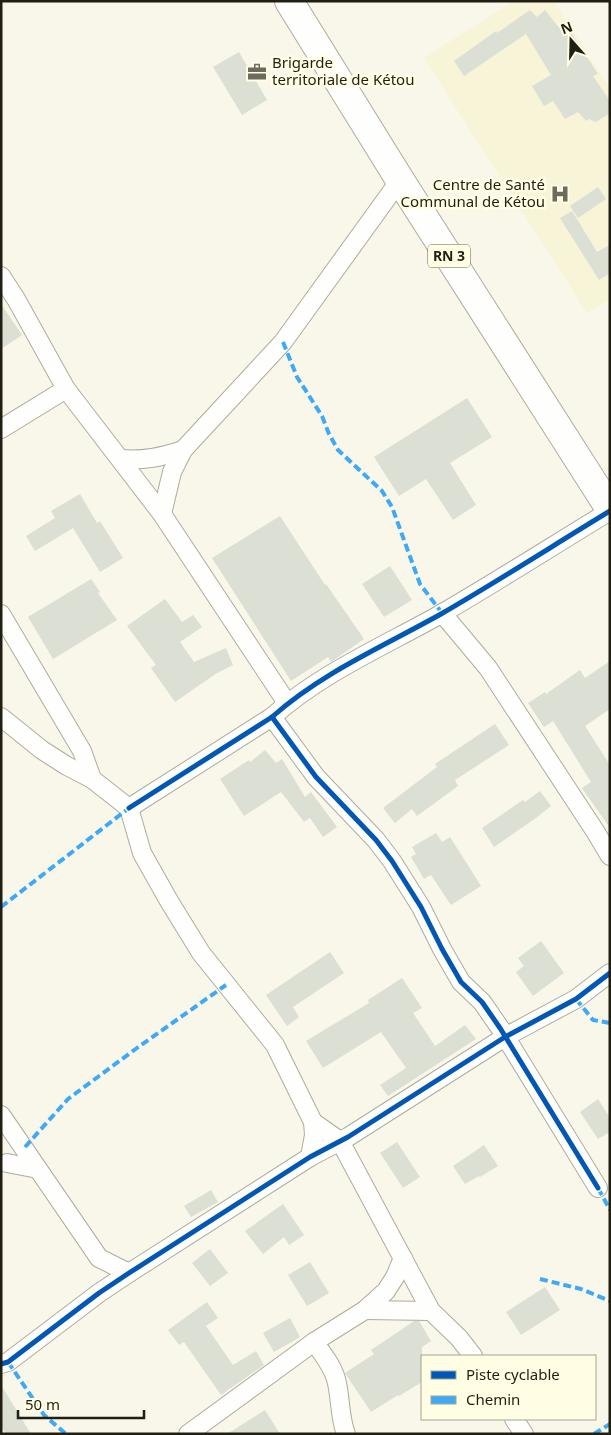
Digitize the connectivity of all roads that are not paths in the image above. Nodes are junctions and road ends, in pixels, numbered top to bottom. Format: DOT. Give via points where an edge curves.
graph roads {
  1 [pos="289,1"];
  2 [pos="400,180"];
  3 [pos="1,276"];
  4 [pos="66,389"];
  5 [pos="1,429"];
  6 [pos="183,450"];
  7 [pos="121,459"];
  8 [pos="610,510"];
  9 [pos="162,514"];
  10 [pos="442,613"];
  11 [pos="1,614"];
  12 [pos="287,703"];
  13 [pos="272,716"];
  14 [pos="1,717"];
  15 [pos="92,779"];
  16 [pos="130,808"];
  17 [pos="610,856"];
  18 [pos="610,973"];
  19 [pos="505,1037"];
  20 [pos="1,1115"];
  21 [pos="313,1122"];
  22 [pos="340,1141"];
  23 [pos="25,1147"];
  24 [pos="310,1157"];
  25 [pos="4,1165"];
  26 [pos="38,1168"];
  27 [pos="598,1188"];
  28 [pos="99,1258"];
  29 [pos="403,1258"];
  30 [pos="129,1273"];
  31 [pos="99,1293"];
  32 [pos="365,1310"];
  33 [pos="431,1311"];
  34 [pos="314,1342"];
  35 [pos="472,1355"];
  36 [pos="1,1364"];
  37 [pos="515,1420"];
  38 [pos="188,1434"];
  39 [pos="346,1434"];
  40 [pos="524,1434"];
  1 -- 2 [label="main road, RN 3"];
  2 -- 6 [label="street" via="283,342"];
  2 -- 8 [label="main road, RN 3"];
  3 -- 4 [label="street"];
  4 -- 5 [label="street"];
  4 -- 7 [label="street"];
  6 -- 7 [label="street" via="157,458"];
  6 -- 9 [label="street" via="172,472"];
  7 -- 9 [label="street"];
  8 -- 10 [label="street"];
  9 -- 12 [label="street"];
  10 -- 12 [label="street"];
  10 -- 17 [label="street" via="488,668"];
  11 -- 15 [label="street" via="82,751"];
  12 -- 13 [label="street"];
  13 -- 16 [label="street"];
  13 -- 19 [label="street" via="316,777 392,861 421,906 461,982 482,1002"];
  14 -- 15 [label="street" via="42,750"];
  15 -- 16 [label="street"];
  16 -- 21 [label="street" via="142,852 169,902 202,953 274,1045"];
  18 -- 19 [label="street" via="576,999"];
  19 -- 22 [label="street"];
  19 -- 27 [label="street"];
  20 -- 23 [label="street"];
  21 -- 22 [label="street"];
  21 -- 24 [label="street"];
  22 -- 24 [label="street"];
  22 -- 29 [label="street"];
  23 -- 25 [label="street"];
  23 -- 26 [label="street"];
  24 -- 30 [label="street"];
  25 -- 26 [label="street"];
  26 -- 28 [label="street"];
  28 -- 30 [label="street"];
  28 -- 31 [label="street"];
  29 -- 32 [label="street" via="386,1291"];
  29 -- 33 [label="street"];
  30 -- 31 [label="street"];
  31 -- 36 [label="street"];
  32 -- 33 [label="street"];
  32 -- 34 [label="street"];
  33 -- 35 [label="street"];
  34 -- 38 [label="street"];
  34 -- 39 [label="street" via="336,1379"];
  37 -- 40 [label="street"];
}
